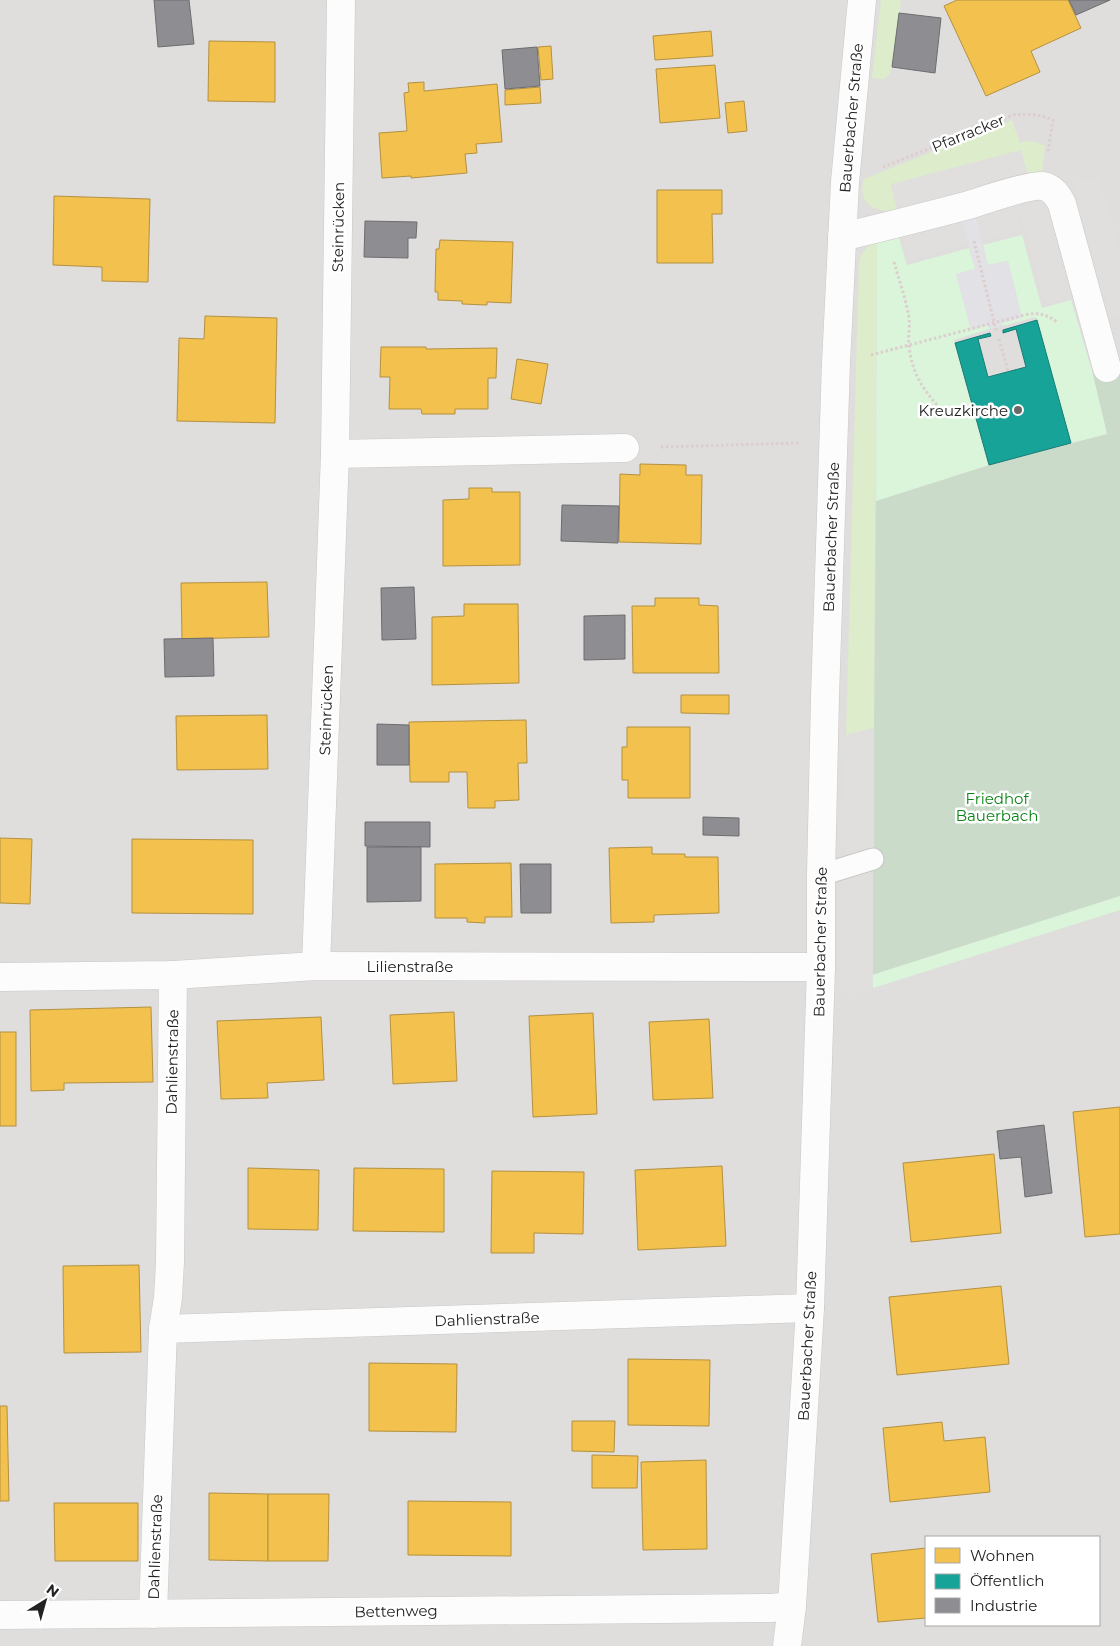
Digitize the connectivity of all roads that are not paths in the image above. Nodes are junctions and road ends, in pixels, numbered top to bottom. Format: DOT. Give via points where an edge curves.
graph roads {
  1 [pos="341,0"];
  2 [pos="862,0"];
  3 [pos="842,237"];
  4 [pos="1107,368"];
  5 [pos="625,448"];
  6 [pos="335,454"];
  7 [pos="874,859"];
  8 [pos="821,875"];
  9 [pos="316,966"];
  10 [pos="821,967"];
  11 [pos="173,975"];
  12 [pos="0,977"];
  13 [pos="810,1308"];
  14 [pos="163,1329"];
  15 [pos="792,1606"];
  16 [pos="153,1614"];
  17 [pos="0,1616"];
  18 [pos="788,1646"];
  1 -- 6 [label="street, Steinrücken"];
  2 -- 3 [label="street, Bauerbacher Straße"];
  3 -- 4 [label="street" via="1045,186 1056,193 1062,204"];
  3 -- 8 [label="street, Bauerbacher Straße"];
  5 -- 6 [label="street"];
  6 -- 9 [label="street, Steinrücken"];
  7 -- 8 [label="lane"];
  8 -- 10 [label="street, Bauerbacher Straße"];
  9 -- 10 [label="street, Lilienstraße"];
  9 -- 11 [label="street, Lilienstraße"];
  10 -- 13 [label="street, Bauerbacher Straße"];
  11 -- 12 [label="street, Lilienstraße"];
  11 -- 14 [label="street, Dahlienstraße" via="170,1262"];
  13 -- 14 [label="street, Dahlienstraße"];
  13 -- 15 [label="street, Bauerbacher Straße"];
  14 -- 16 [label="street, Dahlienstraße"];
  15 -- 16 [label="street, Bettenweg"];
  15 -- 18 [label="street, Bauerbacher Straße"];
  16 -- 17 [label="street, Bettenweg"];
}
